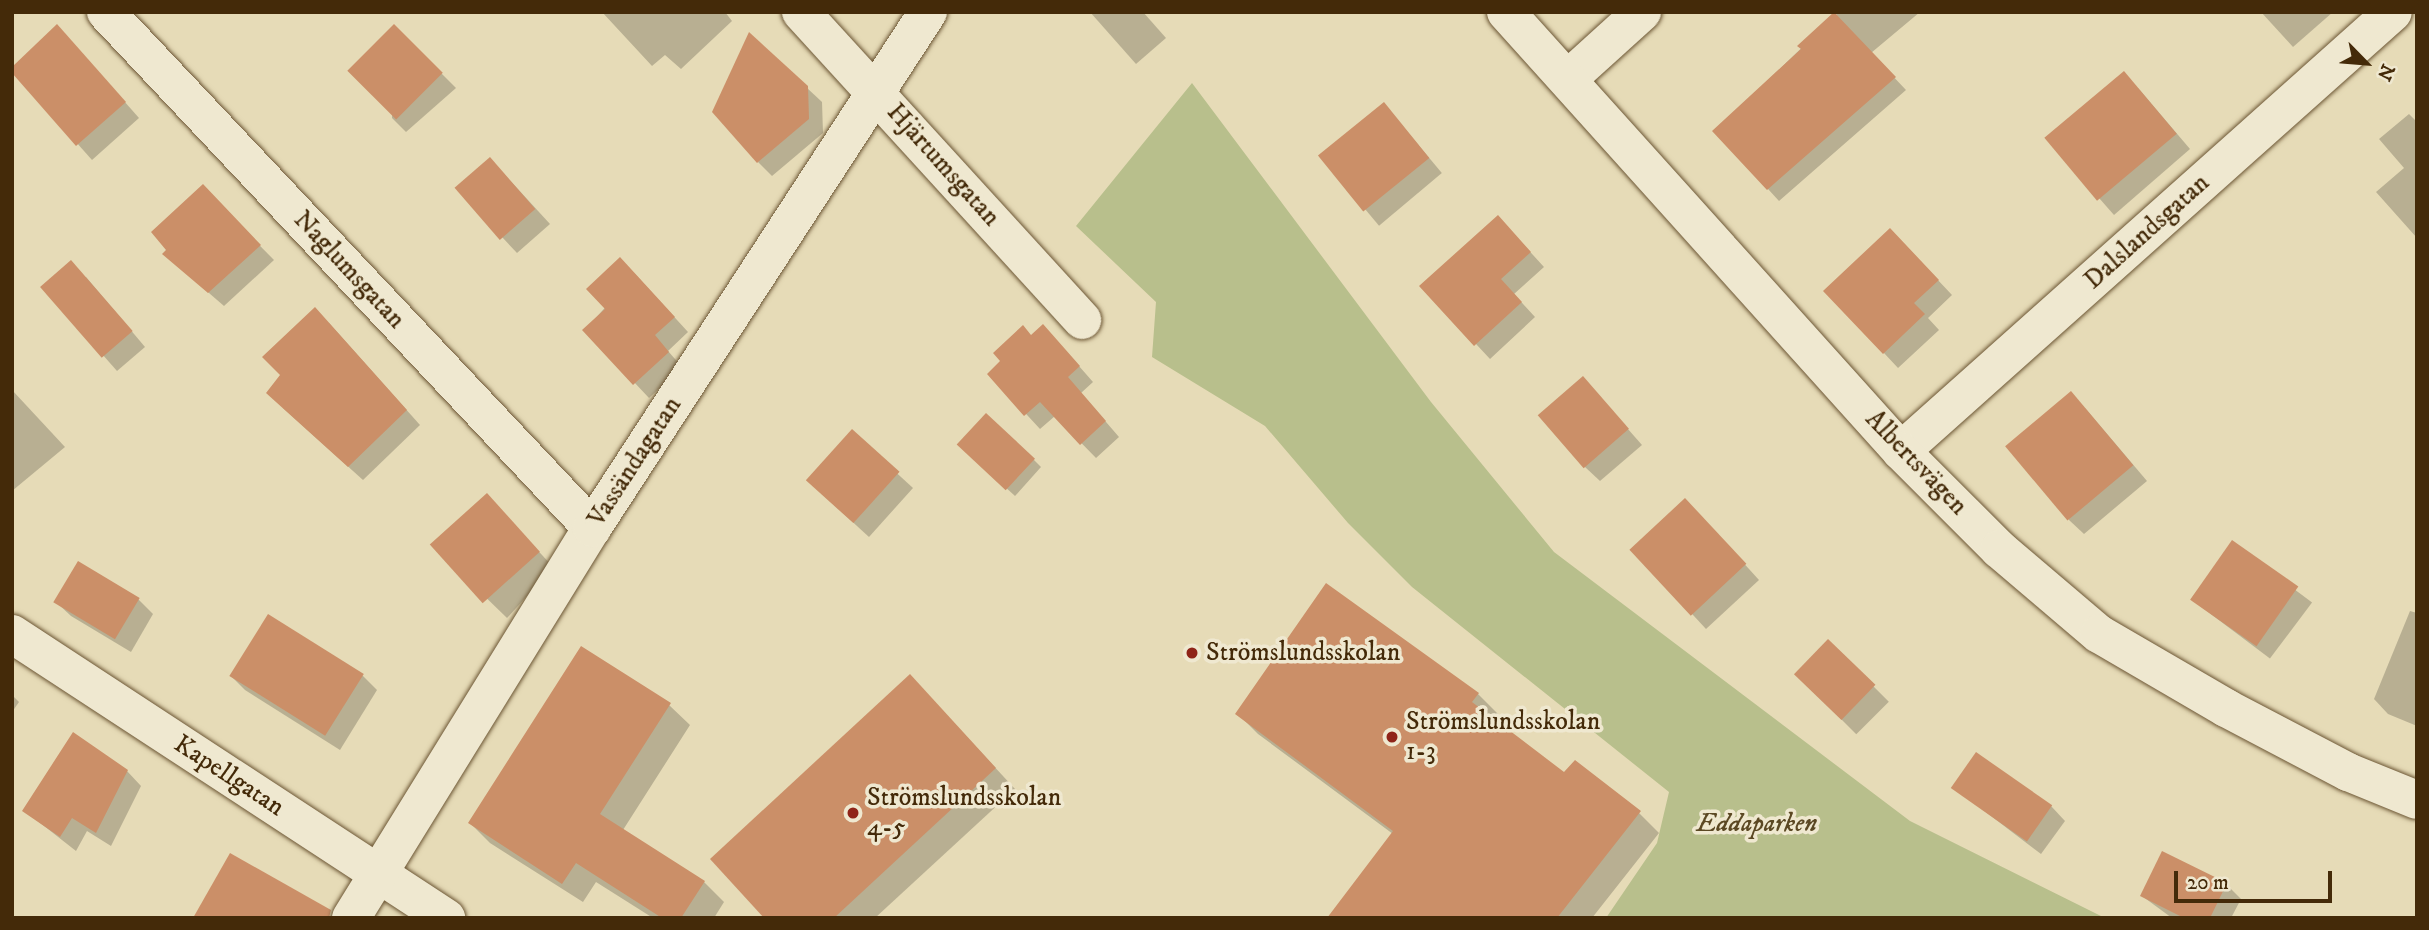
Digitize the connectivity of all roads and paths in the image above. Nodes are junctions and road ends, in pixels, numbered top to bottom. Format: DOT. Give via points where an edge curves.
graph roads {
  1 [pos="106,12"];
  2 [pos="802,12"];
  3 [pos="928,12"];
  4 [pos="1506,12"];
  5 [pos="1642,12"];
  6 [pos="2393,12"];
  7 [pos="1568,79"];
  8 [pos="878,94"];
  9 [pos="1083,320"];
  10 [pos="1901,451"];
  11 [pos="592,528"];
  12 [pos="12,634"];
  13 [pos="2417,800"];
  14 [pos="378,874"];
  15 [pos="351,918"];
  16 [pos="446,918"];
  1 -- 11 [label="street, Naglumsgatan"];
  2 -- 8 [label="street, Hjärtumsgatan"];
  3 -- 8 [label="street, Vassändagatan"];
  4 -- 7 [label="street, Albertsvägen"];
  5 -- 7 [label="street"];
  6 -- 10 [label="street, Dalslandsgatan"];
  7 -- 10 [label="street, Albertsvägen"];
  8 -- 9 [label="street, Hjärtumsgatan"];
  8 -- 11 [label="street, Vassändagatan"];
  10 -- 13 [label="street, Albertsvägen" via="1999,549 2099,634 2225,708 2348,772"];
  11 -- 14 [label="street, Vassändagatan"];
  12 -- 14 [label="street, Kapellgatan"];
  14 -- 15 [label="street, Vassändagatan"];
  14 -- 16 [label="street, Kapellgatan"];
}
